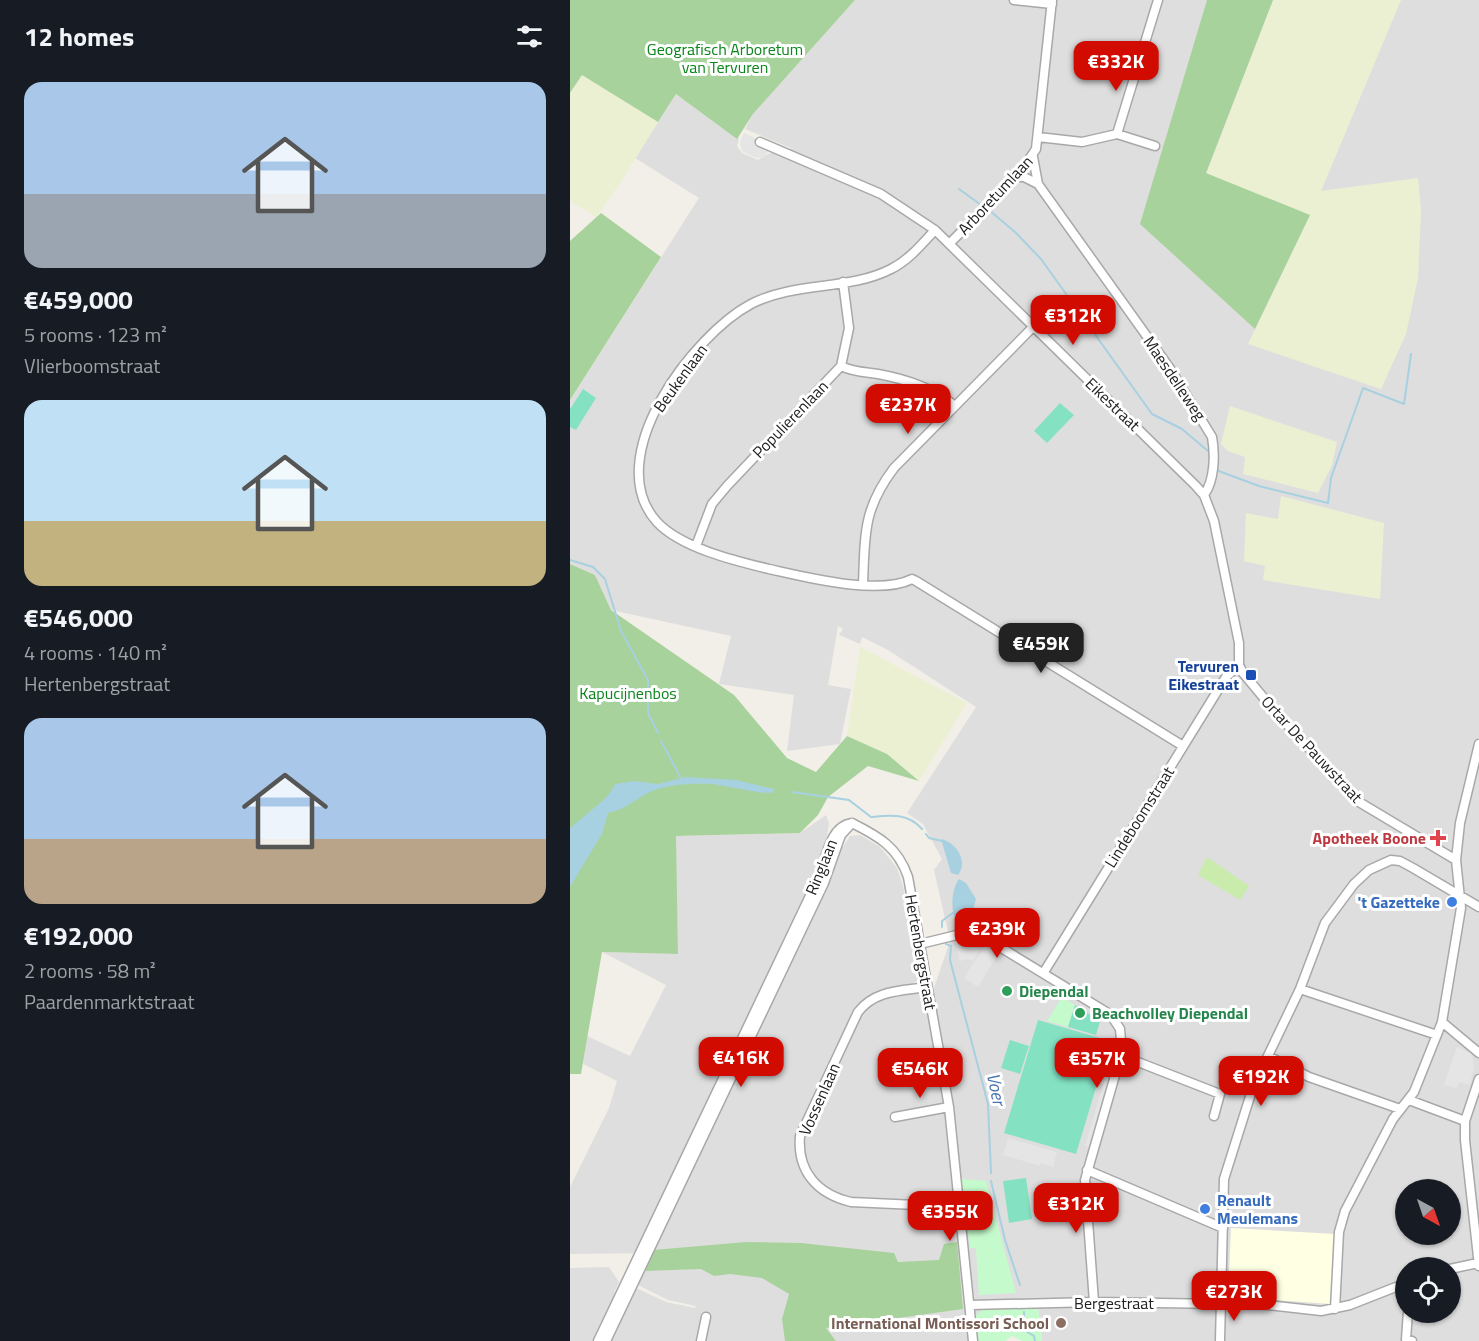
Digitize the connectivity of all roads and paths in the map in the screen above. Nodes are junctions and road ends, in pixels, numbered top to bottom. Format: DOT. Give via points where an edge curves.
graph roads {
  1 [pos="1014,0"];
  2 [pos="1158,0"];
  3 [pos="1052,2"];
  4 [pos="1117,134"];
  5 [pos="1038,137"];
  6 [pos="760,142"];
  7 [pos="1155,146"];
  8 [pos="1033,157"];
  9 [pos="1016,177"];
  10 [pos="1038,184"];
  11 [pos="935,230"];
  12 [pos="950,243"];
  13 [pos="843,282"];
  14 [pos="1034,326"];
  15 [pos="841,366"];
  16 [pos="955,406"];
  17 [pos="1204,495"];
  18 [pos="696,546"];
  19 [pos="863,584"];
  20 [pos="1239,664"];
  21 [pos="1479,744"];
  22 [pos="1183,746"];
  23 [pos="852,823"];
  24 [pos="1456,860"];
  25 [pos="1460,895"];
  26 [pos="1479,906"];
  27 [pos="920,944"];
  28 [pos="1044,972"];
  29 [pos="927,987"];
  30 [pos="1300,989"];
  31 [pos="1442,1022"];
  32 [pos="1437,1035"];
  33 [pos="1479,1053"];
  34 [pos="1120,1054"];
  35 [pos="1268,1056"];
  36 [pos="1479,1078"];
  37 [pos="1409,1100"];
  38 [pos="949,1107"];
  39 [pos="1400,1108"];
  40 [pos="1214,1116"];
  41 [pos="895,1117"];
  42 [pos="1465,1121"];
  43 [pos="1087,1170"];
  44 [pos="960,1207"];
  45 [pos="1223,1228"];
  46 [pos="1478,1264"];
  47 [pos="1461,1267"];
  48 [pos="1395,1287"];
  49 [pos="1094,1302"];
  50 [pos="1222,1302"];
  51 [pos="970,1305"];
  52 [pos="1335,1309"];
  53 [pos="706,1317"];
  54 [pos="1407,1323"];
  55 [pos="598,1341"];
  56 [pos="606,1341"];
  57 [pos="701,1341"];
  58 [pos="973,1341"];
  59 [pos="1220,1341"];
  60 [pos="1412,1341"];
  1 -- 3 [label="street, Arboretumlaan"];
  2 -- 4 [label="street"];
  3 -- 5 [label="street, Arboretumlaan"];
  4 -- 5 [label="street" via="1082,142"];
  4 -- 7 [label="street"];
  5 -- 8 [label="street, Arboretumlaan"];
  6 -- 11 [label="street, Eikestraat" via="881,194"];
  8 -- 9 [label="street, Arboretumlaan"];
  8 -- 10 [label="street, Maesdelleweg"];
  9 -- 10 [label="street"];
  9 -- 12 [label="street, Arboretumlaan"];
  10 -- 17 [label="street, Maesdelleweg" via="1171,370 1212,437 1210,483"];
  11 -- 12 [label="street, Eikestraat"];
  11 -- 13 [label="street, Beukenlaan" via="893,269"];
  12 -- 14 [label="street, Eikestraat"];
  13 -- 15 [label="street, Populierenlaan" via="849,328"];
  13 -- 18 [label="street, Beukenlaan" via="788,290 734,315 701,347 656,407 643,435 638,479 656,521"];
  14 -- 16 [label="street"];
  14 -- 17 [label="street, Eikestraat"];
  15 -- 16 [label="street" via="902,379 939,393"];
  15 -- 18 [label="street, Populierenlaan" via="726,486 712,504"];
  16 -- 19 [label="street" via="894,468 872,501 865,535"];
  17 -- 20 [label="street, Eikestraat" via="1214,521 1239,643"];
  18 -- 19 [label="street, Beukenlaan" via="804,577"];
  19 -- 22 [label="street, Beukenlaan" via="900,585 916,581"];
  20 -- 22 [label="street, Lindeboomstraat"];
  20 -- 24 [label="street, Ortar De Pauwstraat" via="1278,715 1359,802"];
  21 -- 24 [label="street" via="1460,823"];
  22 -- 28 [label="street, Lindeboomstraat"];
  23 -- 27 [label="street, Hertenbergstraat" via="886,842 902,861"];
  23 -- 55 [label="street, Ringlaan" via="844,824 834,834 818,879"];
  23 -- 56 [label="street, Ringlaan" via="841,835 824,883"];
  24 -- 25 [label="street"];
  25 -- 26 [label="street"];
  25 -- 30 [label="street" via="1400,861 1380,863 1354,884 1332,912"];
  25 -- 31 [label="street"];
  27 -- 28 [label="street" via="950,935 976,934"];
  27 -- 29 [label="street, Hertenbergstraat"];
  28 -- 34 [label="street" via="1111,1015 1122,1037"];
  29 -- 38 [label="street, Hertenbergstraat"];
  29 -- 44 [label="street, Vossenlaan" via="867,1000 801,1136 799,1155 810,1178 838,1199"];
  30 -- 32 [label="street"];
  30 -- 35 [label="street"];
  31 -- 32 [label="street"];
  31 -- 33 [label="street"];
  32 -- 37 [label="street"];
  34 -- 40 [label="street" via="1220,1094"];
  34 -- 43 [label="street"];
  35 -- 39 [label="street" via="1309,1077"];
  35 -- 45 [label="street" via="1253,1087 1224,1179"];
  36 -- 42 [label="street"];
  37 -- 39 [label="street"];
  37 -- 42 [label="street"];
  38 -- 41 [label="street"];
  38 -- 44 [label="street, Hertenbergstraat"];
  39 -- 52 [label="street" via="1345,1211 1339,1232"];
  42 -- 46 [label="street"];
  43 -- 45 [label="street"];
  43 -- 49 [label="street"];
  44 -- 51 [label="street, Hertenbergstraat"];
  45 -- 50 [label="street"];
  46 -- 47 [label="street"];
  48 -- 52 [label="street, Bergestraat"];
  49 -- 50 [label="street, Bergestraat"];
  49 -- 51 [label="street, Bergestraat"];
  50 -- 52 [label="street, Bergestraat"];
  50 -- 59 [label="street"];
  51 -- 58 [label="street, Hertenbergstraat"];
  53 -- 57 [label="street"];
  54 -- 60 [label="street" via="1406,1339"];
}
